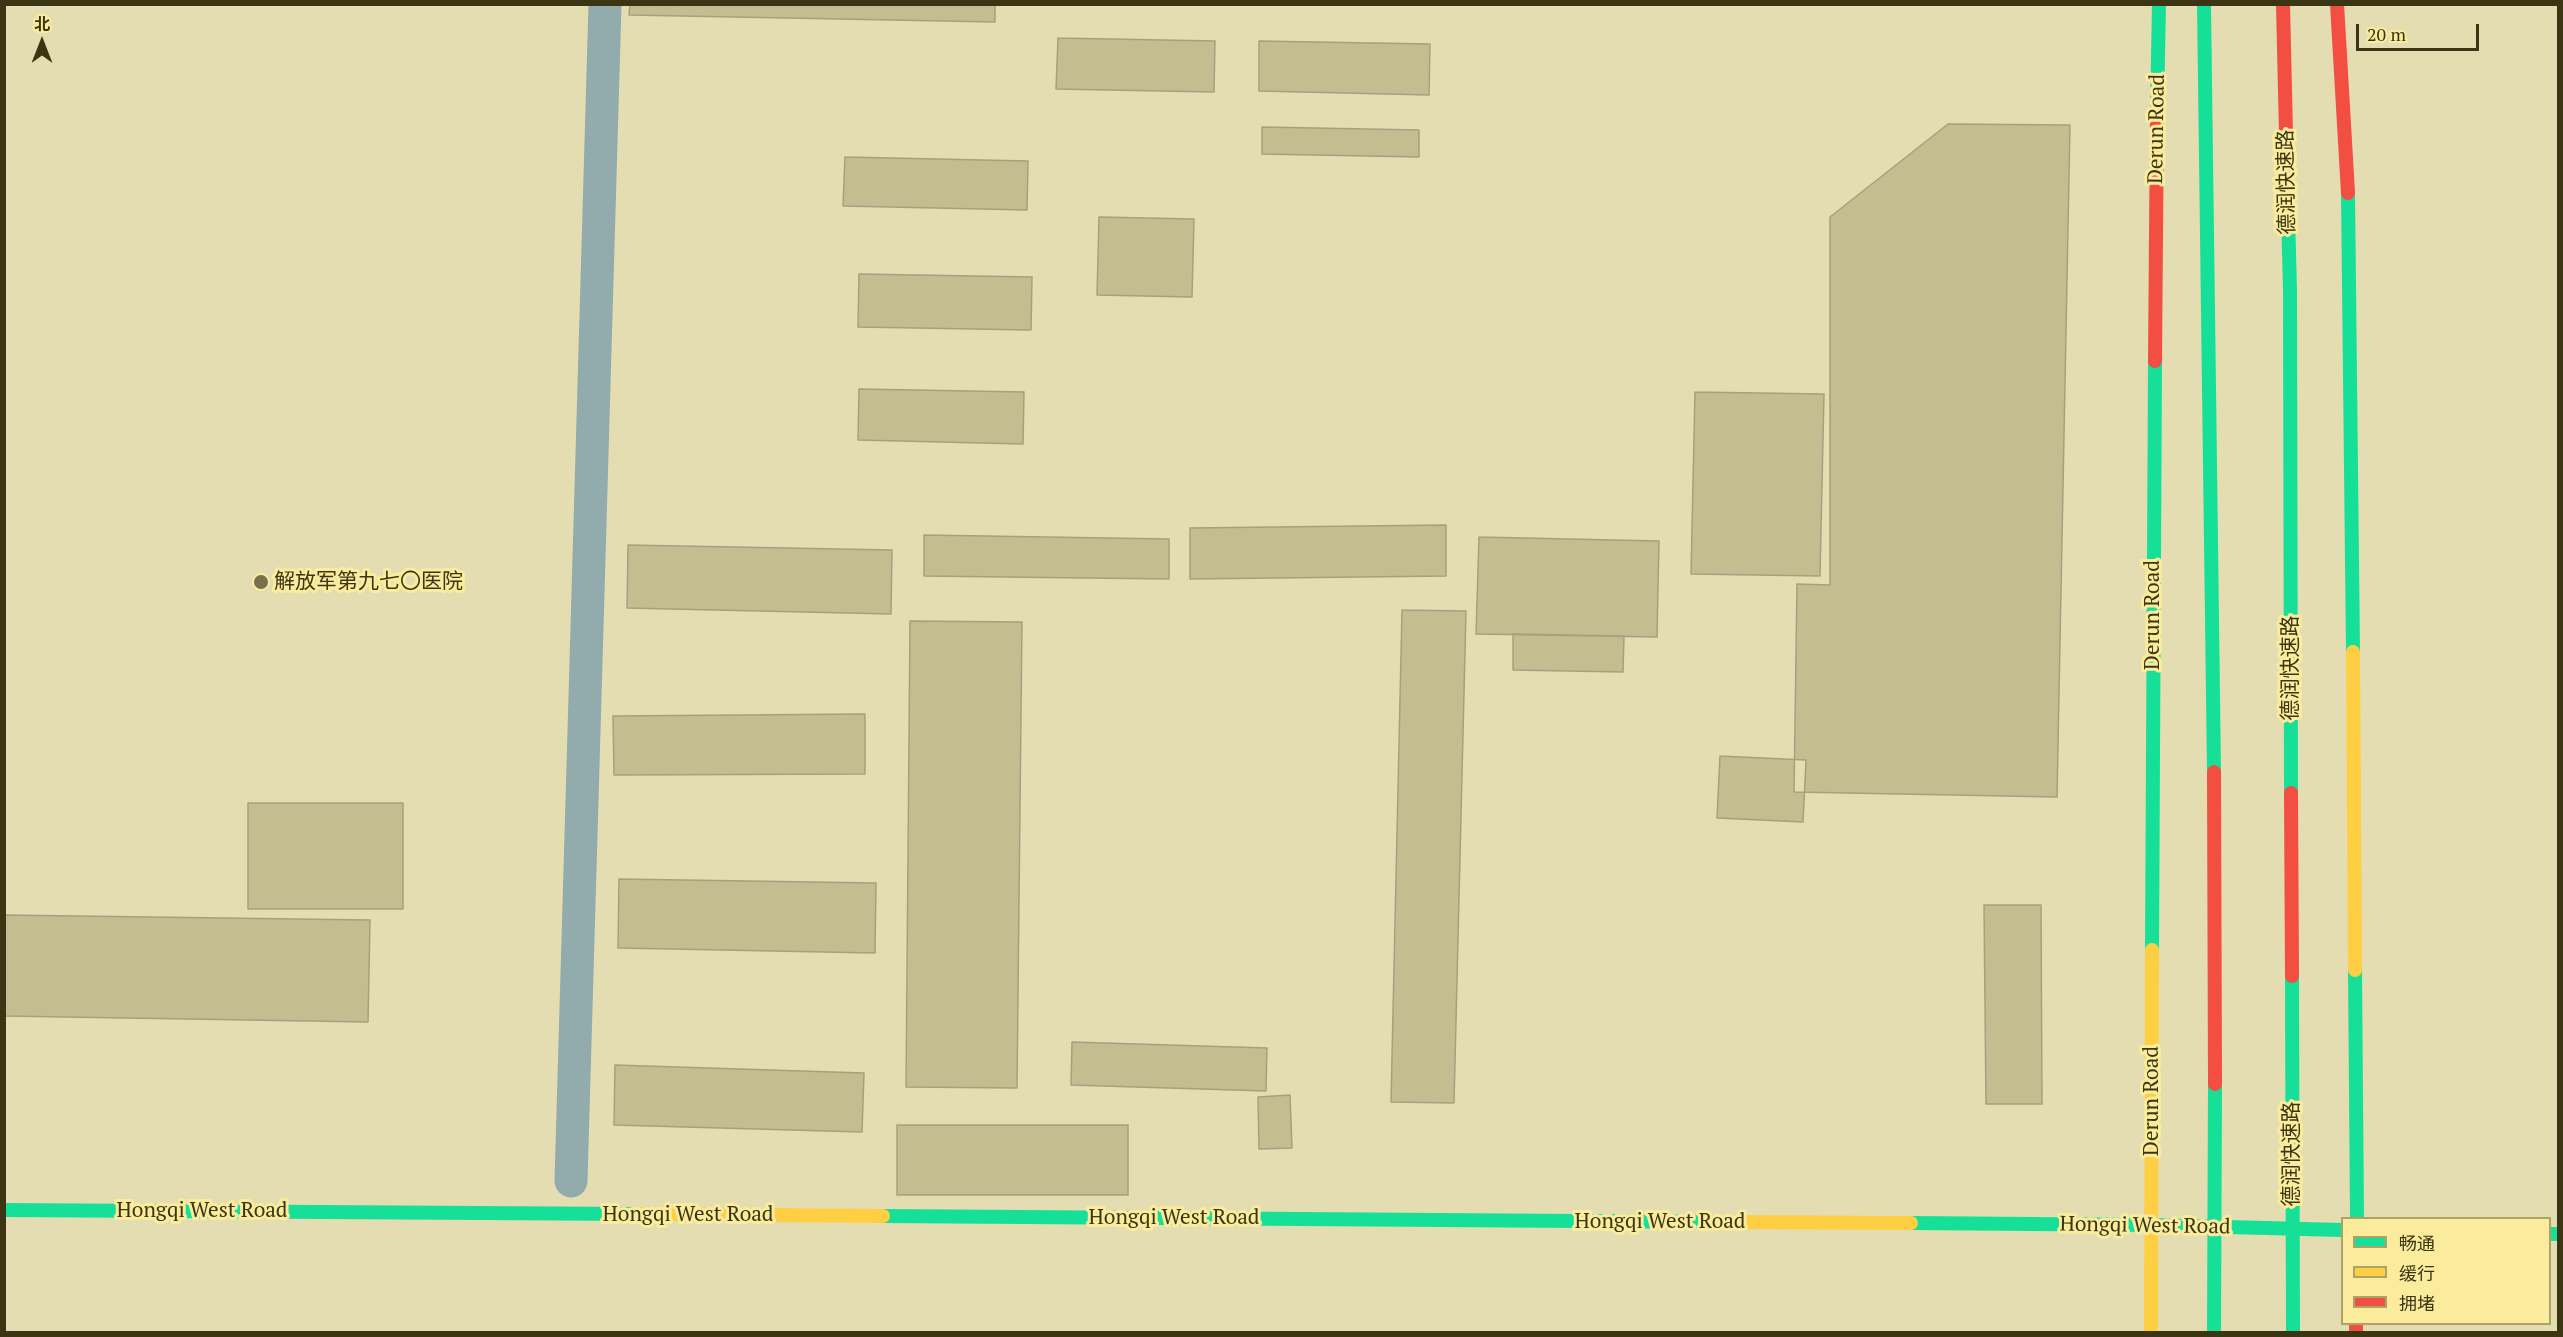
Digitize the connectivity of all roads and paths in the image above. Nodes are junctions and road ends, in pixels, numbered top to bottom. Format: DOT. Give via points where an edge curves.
graph roads {
  1 [pos="605,4"];
  2 [pos="2159,4"];
  3 [pos="2204,4"];
  4 [pos="2283,4"];
  5 [pos="2337,4"];
  6 [pos="571,1181"];
  7 [pos="4,1210"];
  8 [pos="2357,1217"];
  9 [pos="2151,1225"];
  10 [pos="2341,1230"];
  11 [pos="2151,1332"];
  12 [pos="2214,1332"];
  13 [pos="2293,1332"];
  1 -- 6 [label="street"];
  2 -- 9 [label="main road, Derun Road"];
  3 -- 12 [label="main road" via="2216,959"];
  4 -- 13 [label="main road, 德润快速路" via="2290,290"];
  5 -- 8 [label="main road" via="2350,229"];
  7 -- 9 [label="main road, Hongqi West Road"];
  9 -- 10 [label="main road, Hongqi West Road"];
  9 -- 11 [label="main road, Derun Road"];
}
